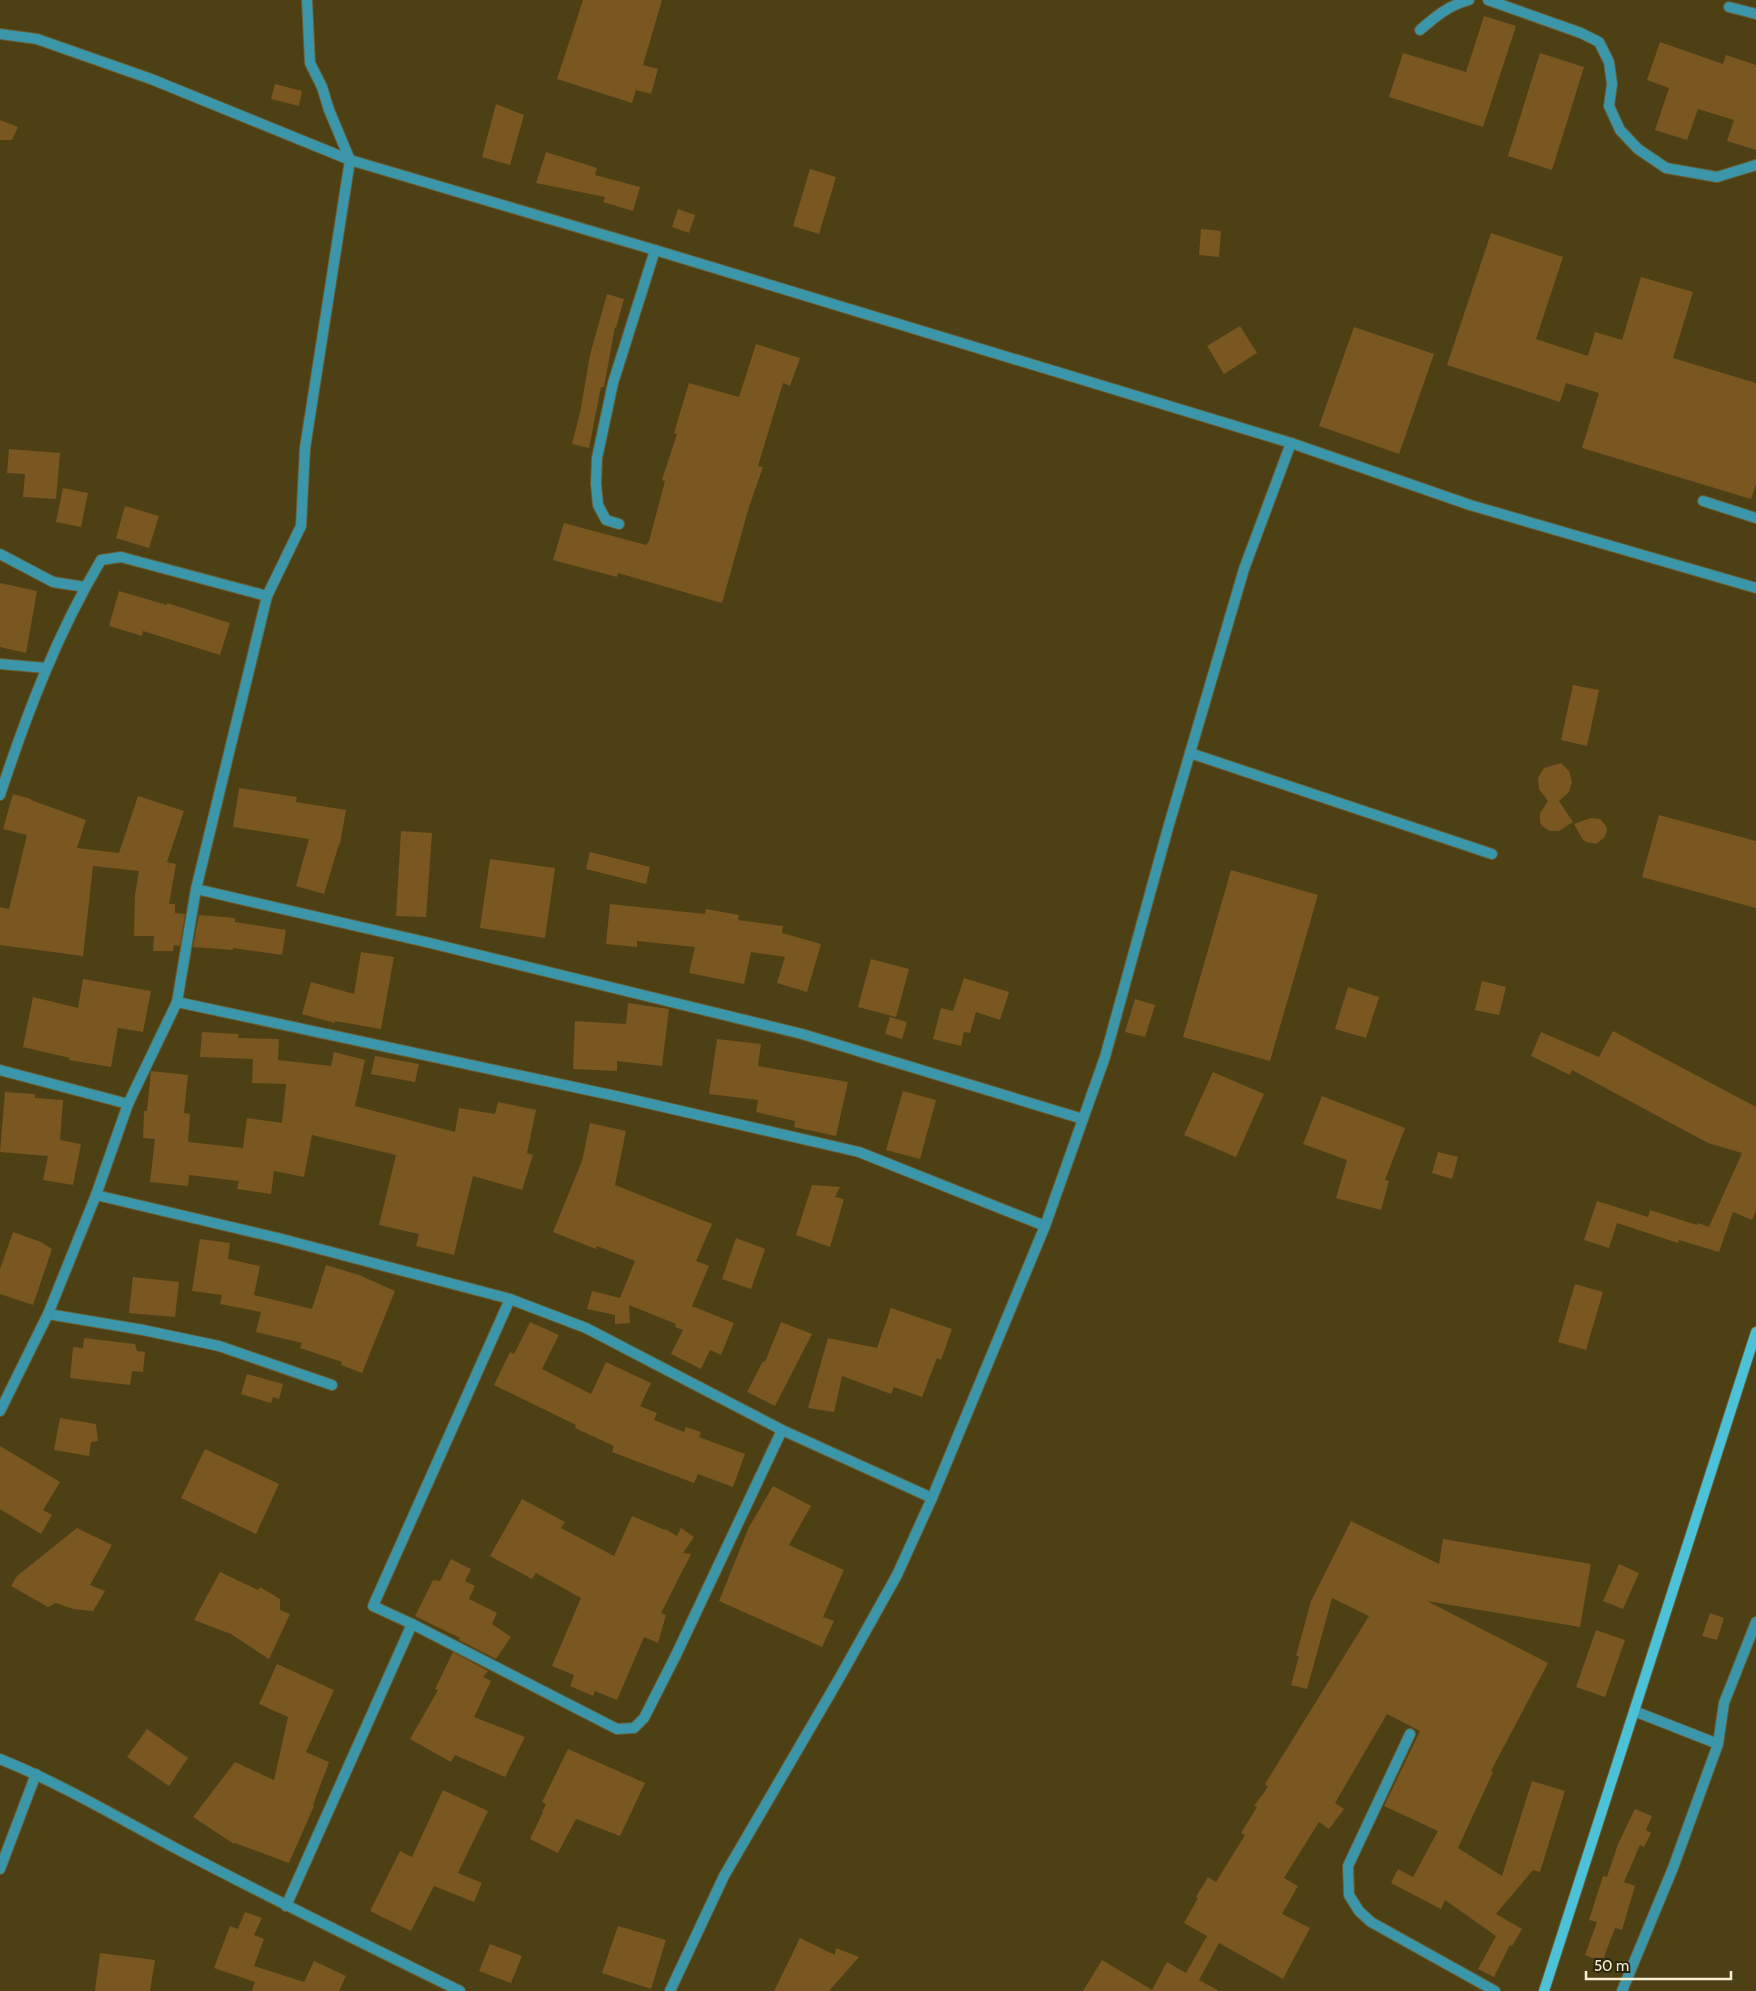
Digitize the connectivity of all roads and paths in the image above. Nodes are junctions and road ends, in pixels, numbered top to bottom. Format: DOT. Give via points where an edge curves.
graph roads {
  1 [pos="306,0"];
  2 [pos="1469,0"];
  3 [pos="1488,0"];
  4 [pos="1729,7"];
  5 [pos="1756,14"];
  6 [pos="1420,30"];
  7 [pos="0,34"];
  8 [pos="350,160"];
  9 [pos="1756,165"];
  10 [pos="655,250"];
  11 [pos="1291,443"];
  12 [pos="1703,501"];
  13 [pos="1756,518"];
  14 [pos="619,524"];
  15 [pos="0,554"];
  16 [pos="85,587"];
  17 [pos="1756,588"];
  18 [pos="267,596"];
  19 [pos="0,664"];
  20 [pos="46,668"];
  21 [pos="1190,752"];
  22 [pos="0,795"];
  23 [pos="1492,854"];
  24 [pos="196,889"];
  25 [pos="177,1002"];
  26 [pos="0,1070"];
  27 [pos="128,1104"];
  28 [pos="1083,1119"];
  29 [pos="96,1195"];
  30 [pos="1045,1226"];
  31 [pos="510,1299"];
  32 [pos="48,1314"];
  33 [pos="1756,1332"];
  34 [pos="332,1385"];
  35 [pos="0,1411"];
  36 [pos="782,1430"];
  37 [pos="932,1498"];
  38 [pos="1756,1622"];
  39 [pos="412,1624"];
  40 [pos="1634,1711"];
  41 [pos="1410,1734"];
  42 [pos="1718,1744"];
  43 [pos="0,1759"];
  44 [pos="36,1774"];
  45 [pos="0,1869"];
  46 [pos="286,1906"];
  47 [pos="460,1991"];
  48 [pos="670,1991"];
  49 [pos="1495,1991"];
  50 [pos="1544,1991"];
  51 [pos="1622,1991"];
  1 -- 8 [label="street" via="310,63"];
  2 -- 6 [label="street" via="1442,12"];
  3 -- 9 [label="street" via="1599,42 1609,62 1610,106 1620,130 1638,149 1666,168 1717,177"];
  4 -- 5 [label="street"];
  7 -- 8 [label="street" via="37,39 151,79"];
  8 -- 10 [label="street"];
  8 -- 18 [label="street" via="305,448 301,526"];
  10 -- 11 [label="street"];
  10 -- 14 [label="street" via="613,383 597,458 598,505 606,520"];
  11 -- 17 [label="street" via="1470,505"];
  11 -- 21 [label="street" via="1244,569"];
  12 -- 13 [label="street"];
  15 -- 16 [label="street" via="53,582"];
  16 -- 18 [label="street" via="101,560 121,557"];
  16 -- 20 [label="street"];
  18 -- 24 [label="street"];
  19 -- 20 [label="street"];
  20 -- 22 [label="street"];
  21 -- 23 [label="street"];
  21 -- 28 [label="street" via="1105,1057"];
  24 -- 25 [label="street"];
  24 -- 28 [label="street" via="802,1034"];
  25 -- 27 [label="street"];
  25 -- 30 [label="street" via="859,1152"];
  26 -- 27 [label="street"];
  27 -- 29 [label="street"];
  28 -- 30 [label="street"];
  29 -- 31 [label="street" via="278,1238"];
  29 -- 32 [label="street"];
  30 -- 37 [label="street"];
  31 -- 36 [label="street" via="586,1328"];
  31 -- 39 [label="street" via="373,1606"];
  32 -- 34 [label="street" via="219,1346"];
  32 -- 35 [label="street"];
  33 -- 40 [label="street"];
  36 -- 37 [label="street"];
  36 -- 39 [label="street" via="676,1656 644,1718 634,1728 616,1729"];
  37 -- 48 [label="street" via="897,1575 724,1876"];
  38 -- 42 [label="street" via="1724,1703"];
  39 -- 46 [label="street"];
  40 -- 42 [label="street"];
  40 -- 50 [label="street"];
  41 -- 49 [label="street" via="1348,1866 1349,1895 1371,1922"];
  42 -- 51 [label="street" via="1673,1868"];
  43 -- 44 [label="street"];
  44 -- 45 [label="street"];
  44 -- 46 [label="street"];
  46 -- 47 [label="street"];
}
